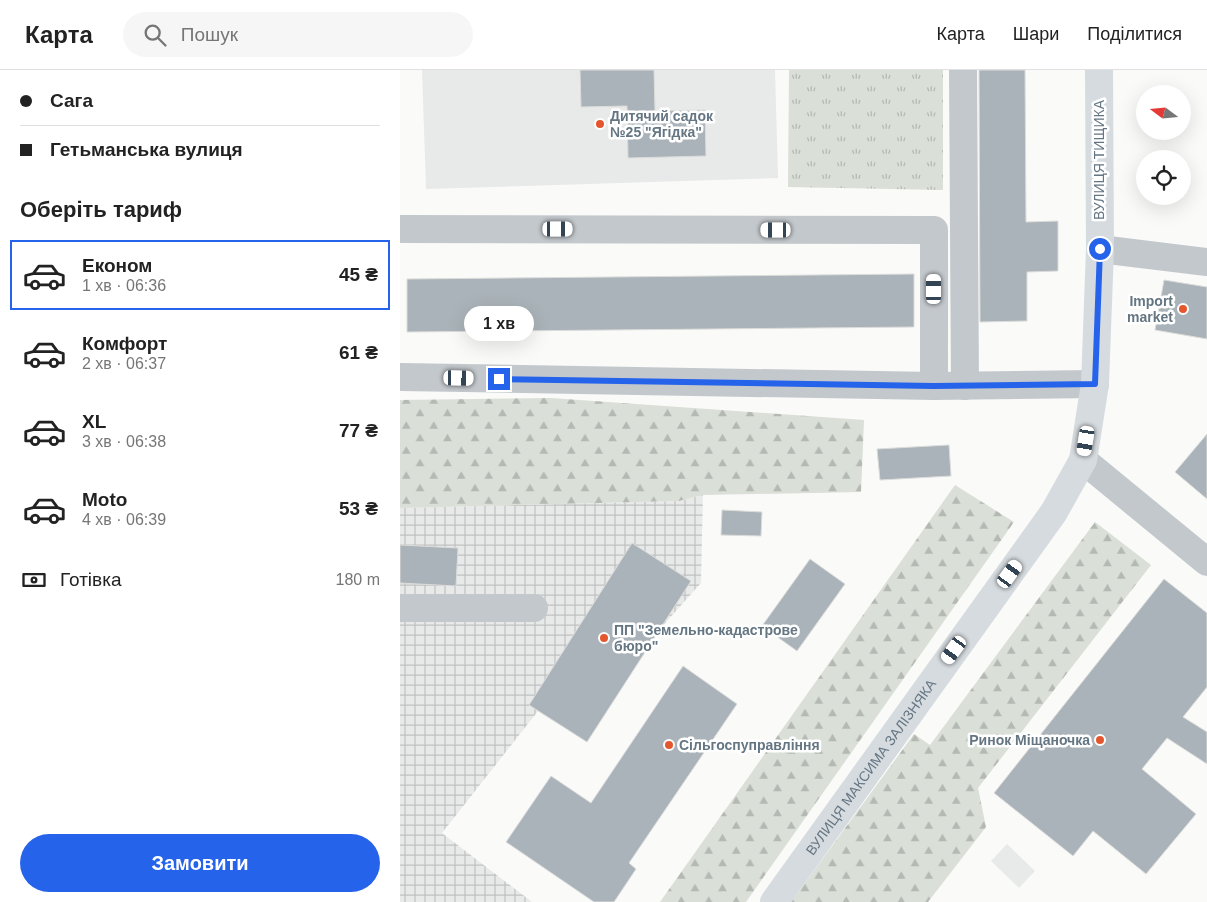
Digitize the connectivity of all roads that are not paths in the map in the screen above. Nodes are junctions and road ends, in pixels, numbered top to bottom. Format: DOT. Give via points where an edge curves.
graph roads {
  1 [pos="963,70"];
  2 [pos="1099,70"];
  3 [pos="400,229"];
  4 [pos="1100,249"];
  5 [pos="1207,262"];
  6 [pos="400,377"];
  7 [pos="1095,384"];
  8 [pos="934,386"];
  9 [pos="965,386"];
  10 [pos="1083,460"];
  11 [pos="1207,562"];
  12 [pos="400,608"];
  13 [pos="534,608"];
  14 [pos="774,902"];
  1 -- 9 [label="street"];
  2 -- 4 [label="main road, ВУЛИЦЯ ТИЩИКА"];
  3 -- 8 [label="street" via="934,230"];
  4 -- 5 [label="street"];
  4 -- 7 [label="main road, ВУЛИЦЯ МАКСИМА ЗАЛІЗНЯКА"];
  6 -- 8 [label="street"];
  7 -- 9 [label="street"];
  7 -- 10 [label="main road, ВУЛИЦЯ МАКСИМА ЗАЛІЗНЯКА"];
  8 -- 9 [label="street"];
  10 -- 11 [label="street"];
  10 -- 14 [label="main road, ВУЛИЦЯ МАКСИМА ЗАЛІЗНЯКА" via="1054,512"];
  12 -- 13 [label="street"];
}
